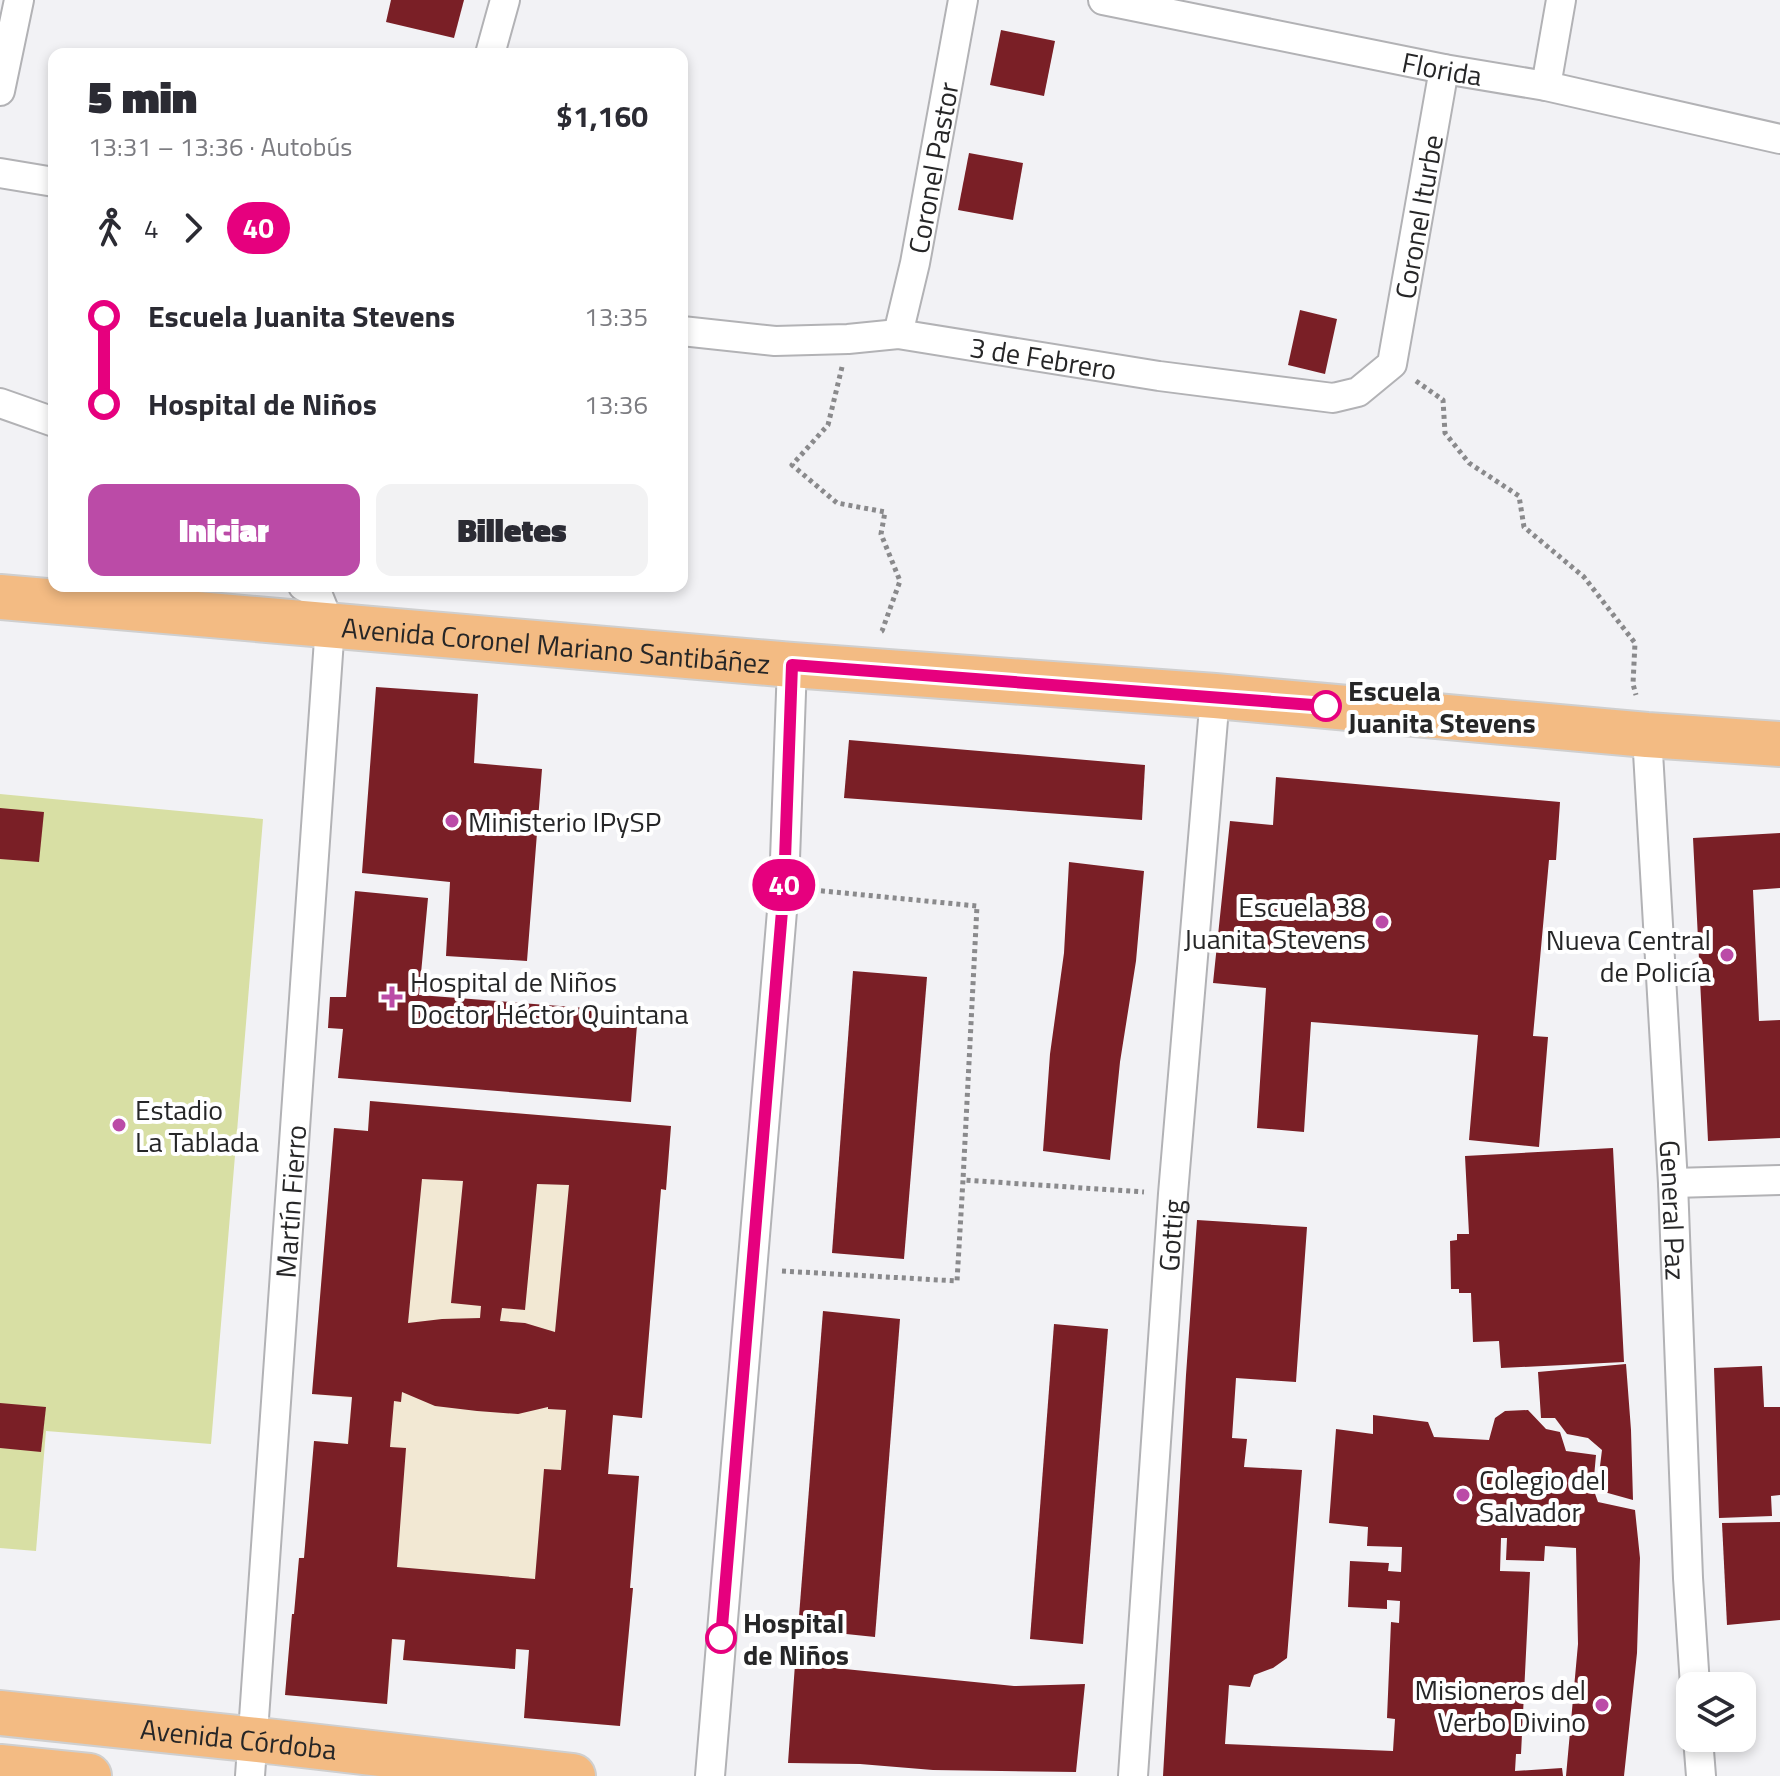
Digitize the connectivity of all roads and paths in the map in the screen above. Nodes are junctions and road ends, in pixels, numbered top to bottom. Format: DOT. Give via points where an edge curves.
graph roads {
  1 [pos="19,0"];
  2 [pos="505,0"];
  3 [pos="963,0"];
  4 [pos="1103,0"];
  5 [pos="1561,0"];
  6 [pos="492,48"];
  7 [pos="1444,69"];
  8 [pos="1546,86"];
  9 [pos="0,91"];
  10 [pos="1780,139"];
  11 [pos="0,173"];
  12 [pos="48,181"];
  13 [pos="688,332"];
  14 [pos="898,334"];
  15 [pos="848,339"];
  16 [pos="1392,364"];
  17 [pos="1443,400"];
  18 [pos="0,403"];
  19 [pos="48,420"];
  20 [pos="315,592"];
  21 [pos="0,597"];
  22 [pos="888,612"];
  23 [pos="330,625"];
  24 [pos="792,665"];
  25 [pos="1633,684"];
  26 [pos="1215,696"];
  27 [pos="1647,735"];
  28 [pos="1780,744"];
  29 [pos="784,887"];
  30 [pos="963,1180"];
  31 [pos="1780,1180"];
  32 [pos="1673,1183"];
  33 [pos="1173,1194"];
  34 [pos="753,1269"];
  35 [pos="1694,1672"];
  36 [pos="0,1713"];
  37 [pos="1699,1752"];
  38 [pos="251,1758"];
  39 [pos="0,1767"];
  40 [pos="89,1776"];
  41 [pos="573,1776"];
  42 [pos="710,1776"];
  43 [pos="1133,1776"];
  44 [pos="1701,1776"];
  1 -- 9 [label="street"];
  2 -- 6 [label="street"];
  3 -- 14 [label="street, Coronel Pastor"];
  4 -- 7 [label="street, Florida"];
  5 -- 8 [label="street"];
  7 -- 8 [label="street, Florida"];
  7 -- 16 [label="street, Coronel Iturbe"];
  8 -- 10 [label="street, Florida"];
  11 -- 12 [label="street"];
  13 -- 15 [label="street, 3 de Febrero" via="775,341"];
  14 -- 15 [label="street, 3 de Febrero"];
  14 -- 16 [label="street, 3 de Febrero" via="1333,398 1358,392"];
  15 -- 22 [label="path" via="828,425 792,465 837,503 885,512 881,534 900,581"];
  17 -- 25 [label="path" via="1445,433 1469,463 1519,496 1524,527 1584,577 1635,643"];
  18 -- 19 [label="street"];
  20 -- 23 [label="street"];
  21 -- 23 [label="main road, Avenida Coronel Mariano Santibáñez"];
  23 -- 24 [label="main road, Avenida Coronel Mariano Santibáñez"];
  23 -- 38 [label="street, Martín Fierro"];
  24 -- 26 [label="main road, Avenida Coronel Mariano Santibáñez"];
  24 -- 29 [label="street"];
  26 -- 27 [label="main road, Avenida Coronel Mariano Santibáñez"];
  26 -- 33 [label="street, Gottig"];
  27 -- 28 [label="main road, Avenida Coronel Mariano Santibáñez"];
  27 -- 32 [label="street, General Paz"];
  29 -- 30 [label="path" via="977,906"];
  29 -- 34 [label="street"];
  30 -- 33 [label="path"];
  30 -- 34 [label="path" via="957,1281"];
  31 -- 32 [label="street"];
  32 -- 35 [label="street, General Paz"];
  33 -- 43 [label="street, Gottig"];
  34 -- 42 [label="street"];
  36 -- 38 [label="main road, Avenida Córdoba"];
  37 -- 44 [label="street"];
  38 -- 41 [label="main road, Avenida Córdoba"];
  39 -- 40 [label="main road"];
}
